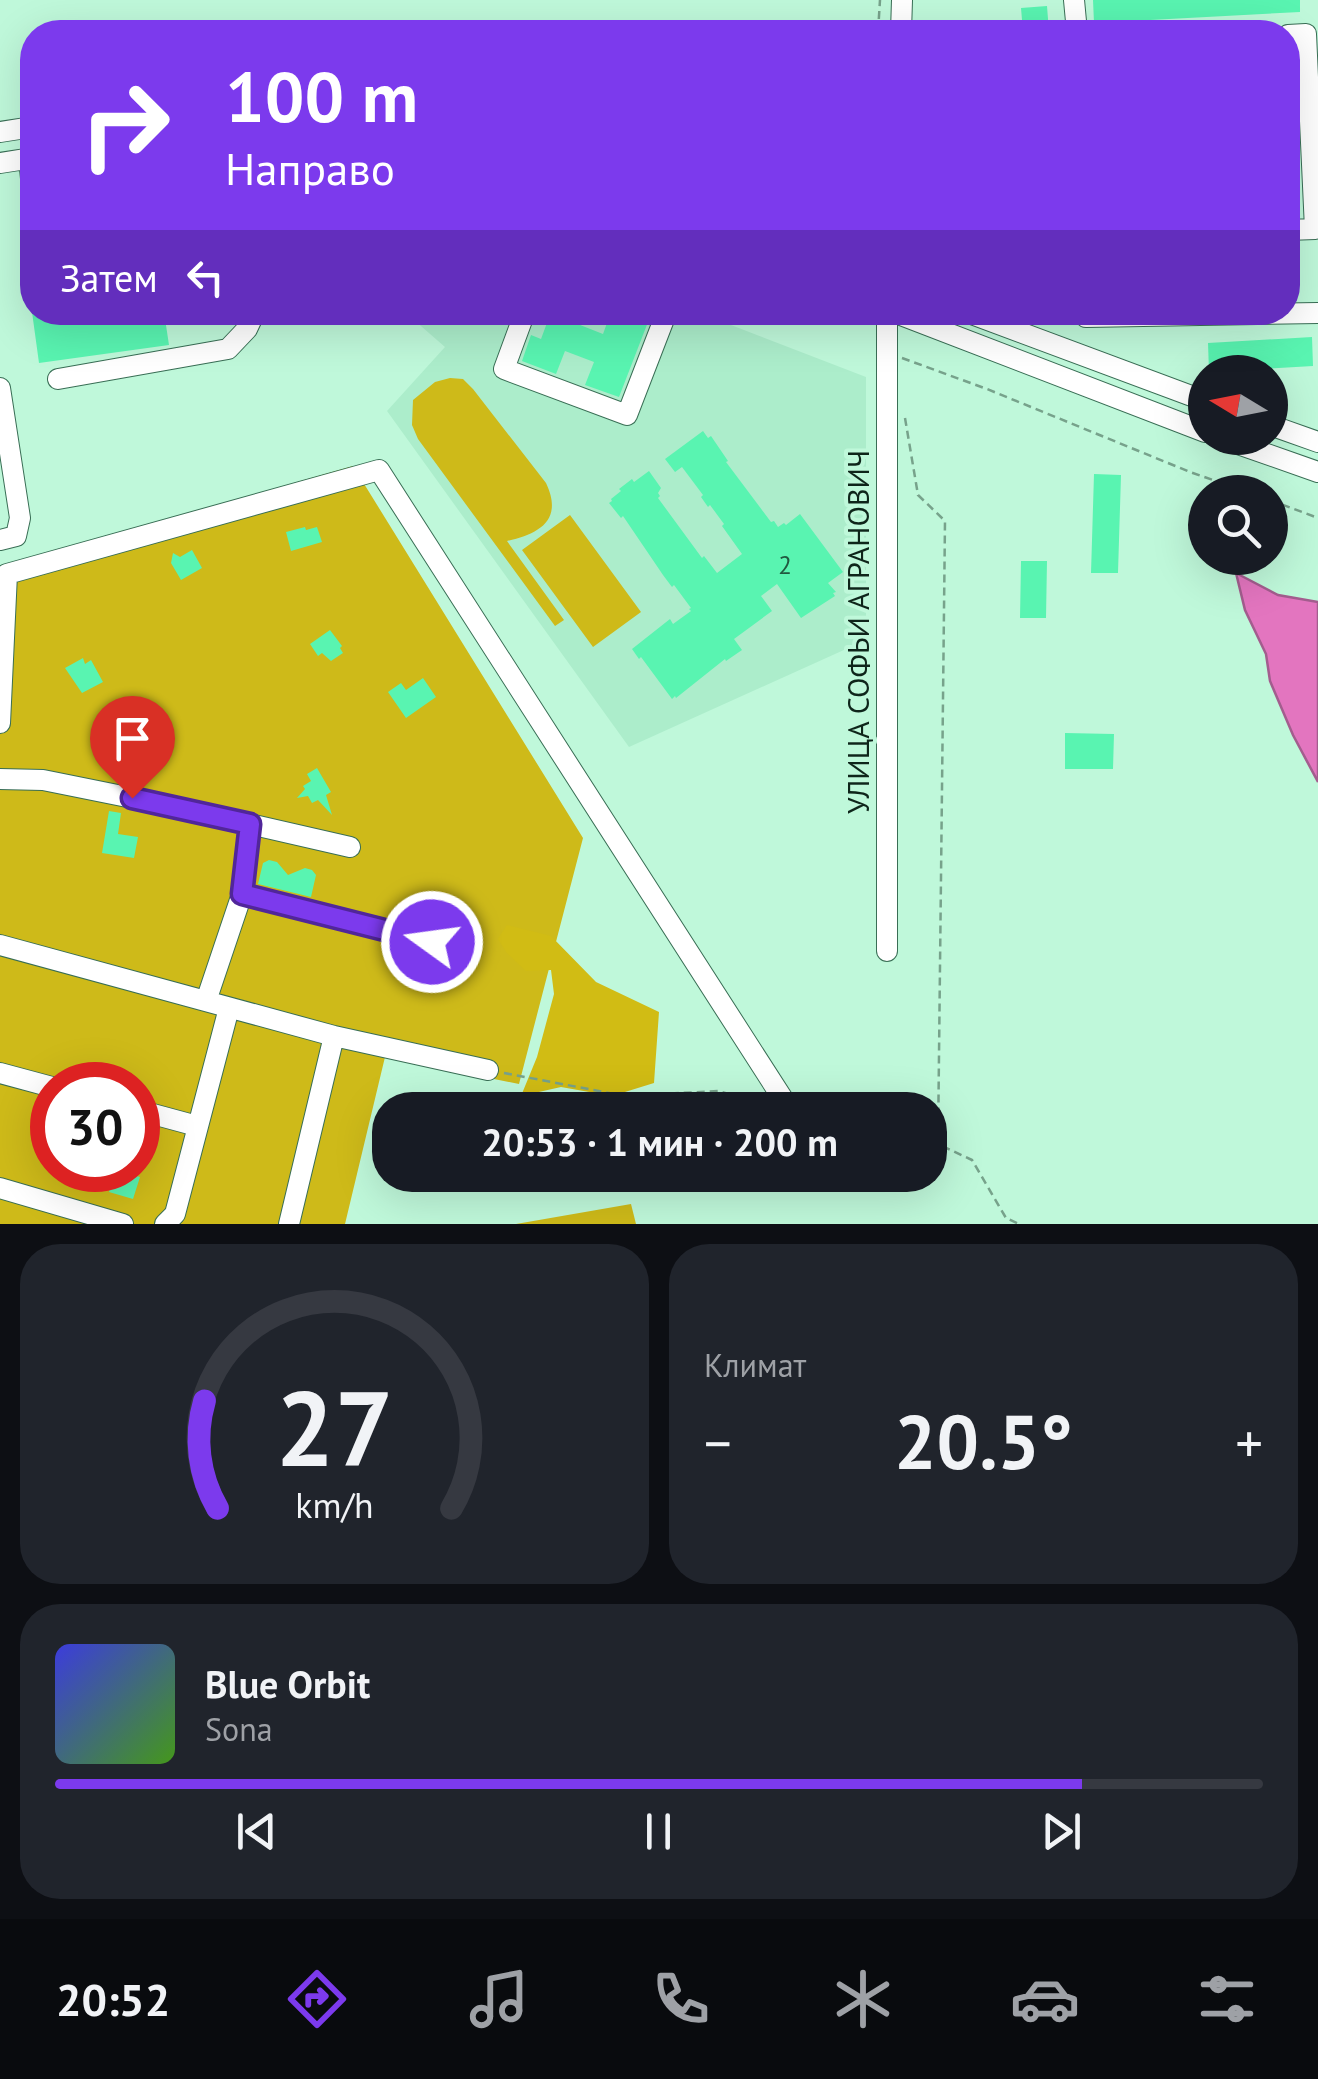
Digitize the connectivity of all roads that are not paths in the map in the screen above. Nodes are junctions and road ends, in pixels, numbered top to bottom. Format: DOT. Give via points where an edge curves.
graph roads {
  1 [pos="1300,34"];
  2 [pos="1300,141"];
  3 [pos="1310,141"];
  4 [pos="1300,230"];
  5 [pos="249,325"];
  6 [pos="520,325"];
  7 [pos="662,325"];
  8 [pos="889,325"];
  9 [pos="924,325"];
  10 [pos="1001,325"];
  11 [pos="1036,338"];
  12 [pos="1000,354"];
  13 [pos="58,379"];
  14 [pos="0,388"];
  15 [pos="1188,395"];
  16 [pos="1188,426"];
  17 [pos="1288,431"];
  18 [pos="1318,442"];
  19 [pos="1270,455"];
  20 [pos="1318,472"];
  21 [pos="0,540"];
  22 [pos="0,723"];
  23 [pos="0,778"];
  24 [pos="250,824"];
  25 [pos="350,847"];
  26 [pos="242,894"];
  27 [pos="432,942"];
  28 [pos="0,945"];
  29 [pos="887,951"];
  30 [pos="206,1002"];
  31 [pos="229,1008"];
  32 [pos="334,1036"];
  33 [pos="488,1070"];
  34 [pos="0,1073"];
  35 [pos="30,1081"];
  36 [pos="778,1092"];
  37 [pos="160,1116"];
  38 [pos="198,1126"];
  39 [pos="0,1188"];
  40 [pos="123,1224"];
  41 [pos="164,1224"];
  42 [pos="289,1224"];
  1 -- 3 [label="street" via="1306,34"];
  2 -- 3 [label="street"];
  3 -- 4 [label="street" via="1315,229"];
  5 -- 13 [label="street" via="228,349"];
  6 -- 7 [label="street" via="504,369 627,416"];
  8 -- 29 [label="street, УЛИЦА СОФЬИ АГРАНОВИЧ"];
  9 -- 12 [label="street"];
  10 -- 11 [label="street"];
  11 -- 12 [label="street"];
  11 -- 15 [label="street"];
  12 -- 16 [label="street"];
  14 -- 21 [label="street" via="20,518 16,536"];
  17 -- 18 [label="street"];
  19 -- 20 [label="street"];
  22 -- 36 [label="street" via="7,574 379,470"];
  23 -- 24 [label="street" via="43,780"];
  24 -- 25 [label="street"];
  24 -- 26 [label="street"];
  26 -- 27 [label="street"];
  26 -- 30 [label="street"];
  28 -- 30 [label="street"];
  30 -- 31 [label="street"];
  31 -- 32 [label="street"];
  31 -- 38 [label="street"];
  32 -- 33 [label="street"];
  32 -- 42 [label="street"];
  34 -- 35 [label="street"];
  37 -- 38 [label="street"];
  38 -- 41 [label="street" via="175,1214"];
  39 -- 40 [label="street"];
}
